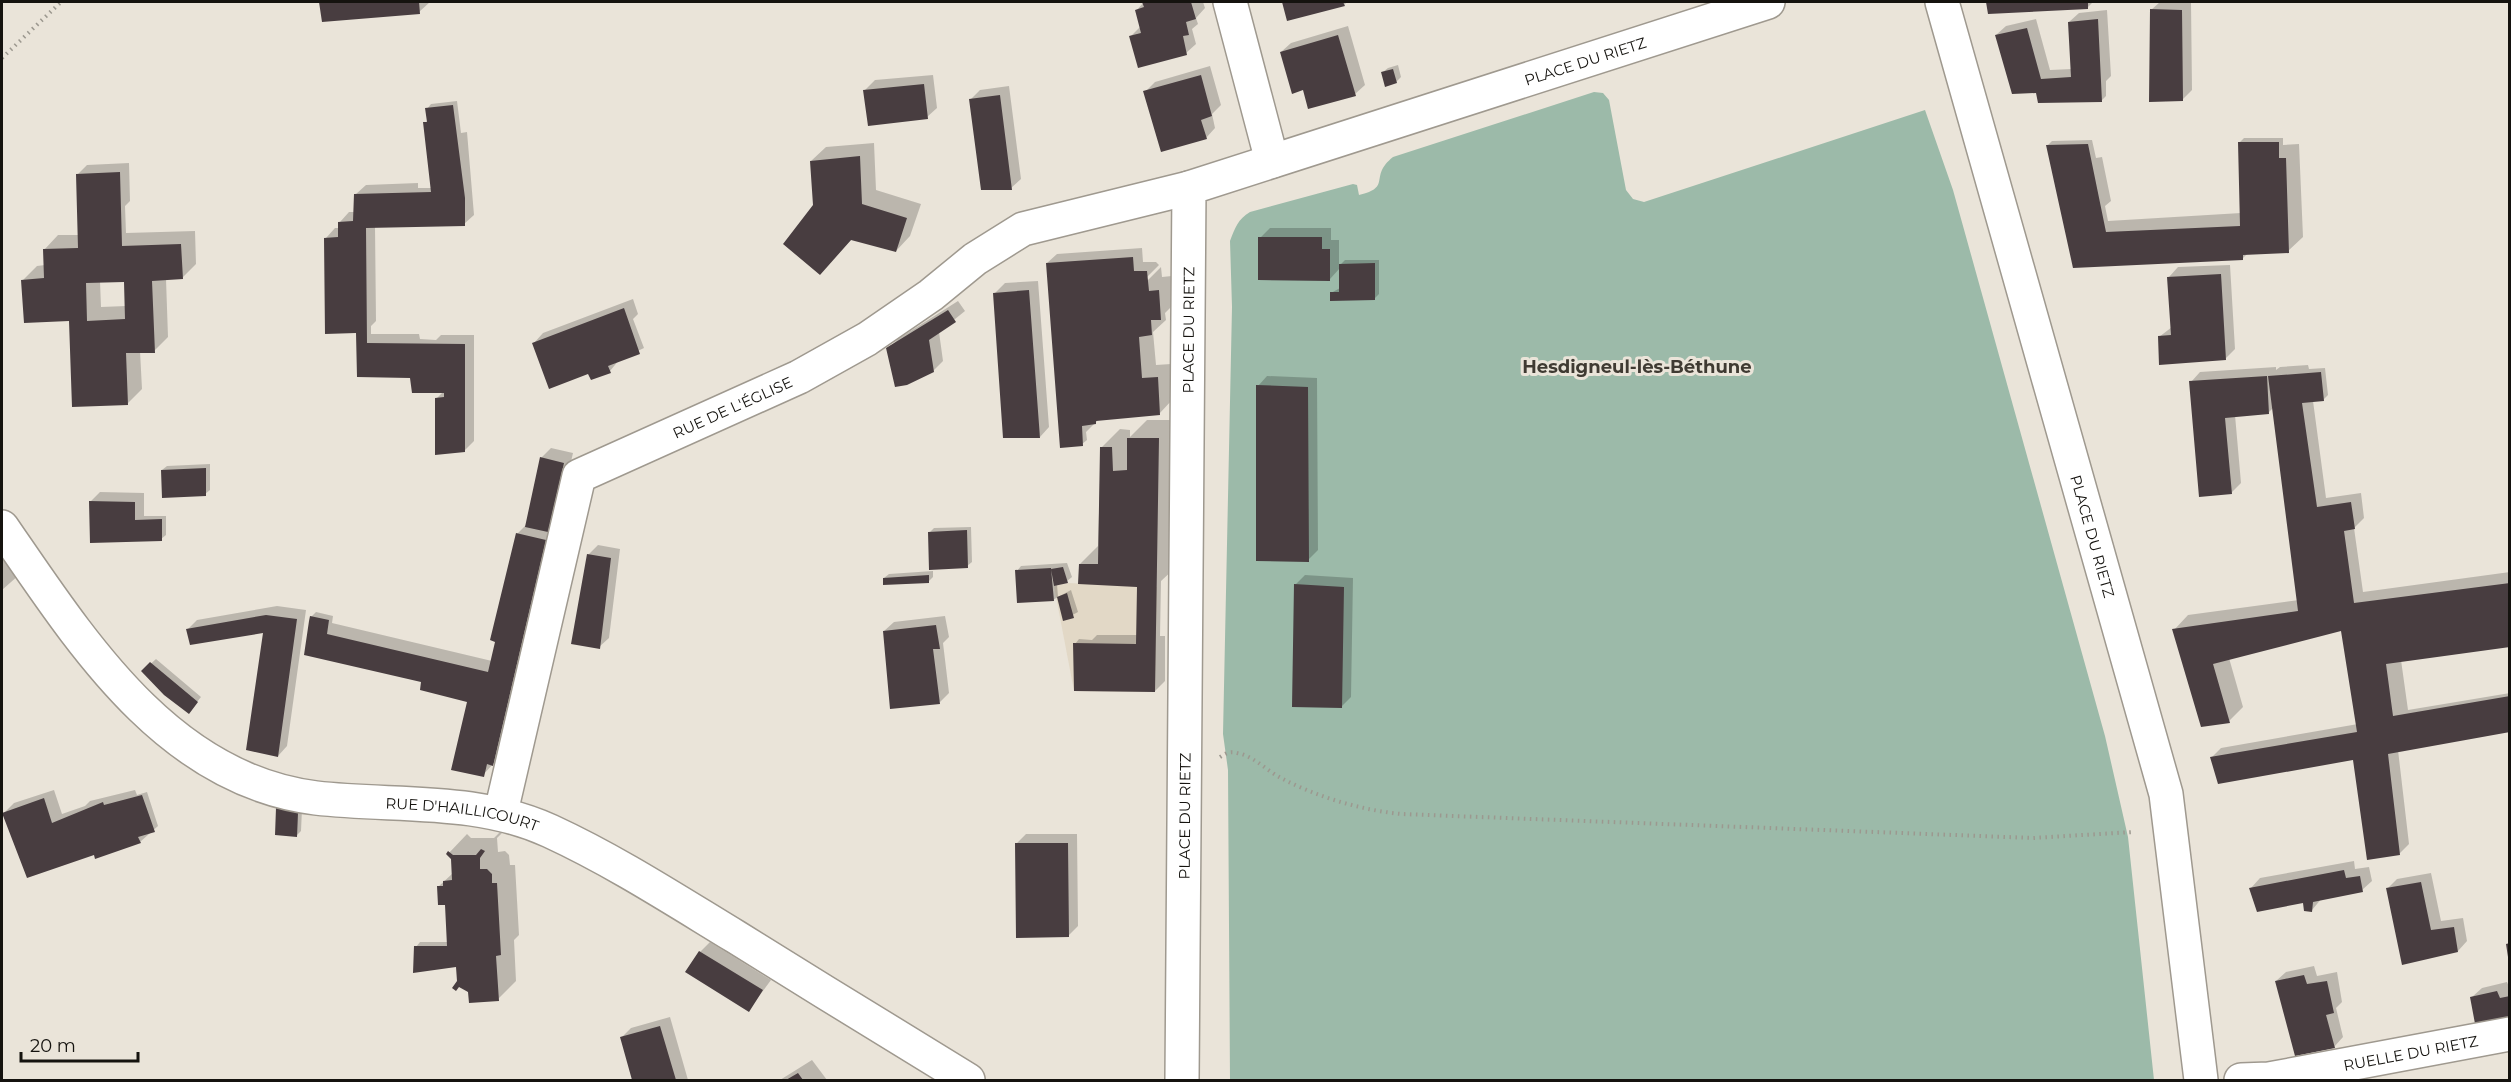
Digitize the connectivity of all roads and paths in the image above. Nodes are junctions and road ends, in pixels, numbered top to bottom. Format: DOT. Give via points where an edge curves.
graph roads {
  1 [pos="61,2"];
  2 [pos="1230,2"];
  3 [pos="1768,2"];
  4 [pos="1942,2"];
  5 [pos="2,58"];
  6 [pos="1272,161"];
  7 [pos="1189,188"];
  8 [pos="2,527"];
  9 [pos="1184,780"];
  10 [pos="501,812"];
  11 [pos="2170,829"];
  12 [pos="2510,1035"];
  13 [pos="968,1080"];
  14 [pos="1182,1080"];
  15 [pos="2201,1080"];
  16 [pos="2241,1080"];
  1 -- 5 [label="path"];
  2 -- 6 [label="street"];
  3 -- 6 [label="street, PLACE DU RIETZ"];
  4 -- 11 [label="street, PLACE DU RIETZ" via="2157,761"];
  6 -- 7 [label="street, PLACE DU RIETZ"];
  7 -- 9 [label="street, PLACE DU RIETZ"];
  7 -- 10 [label="street, RUE DE L'ÉGLISE" via="1023,229 975,259 867,339 799,377 579,476"];
  8 -- 10 [label="street, RUE D'HAILLICOURT" via="85,646 180,740 228,772 272,790 317,798"];
  9 -- 11 [label="path" via="1226,753 1235,752 1307,790 1365,808 1401,814 2045,838"];
  9 -- 14 [label="street, PLACE DU RIETZ"];
  10 -- 13 [label="street, RUE D'HAILLICOURT" via="549,830 630,872"];
  11 -- 15 [label="street, PLACE DU RIETZ"];
  12 -- 16 [label="street, RUELLE DU RIETZ" via="2269,1079"];
}
